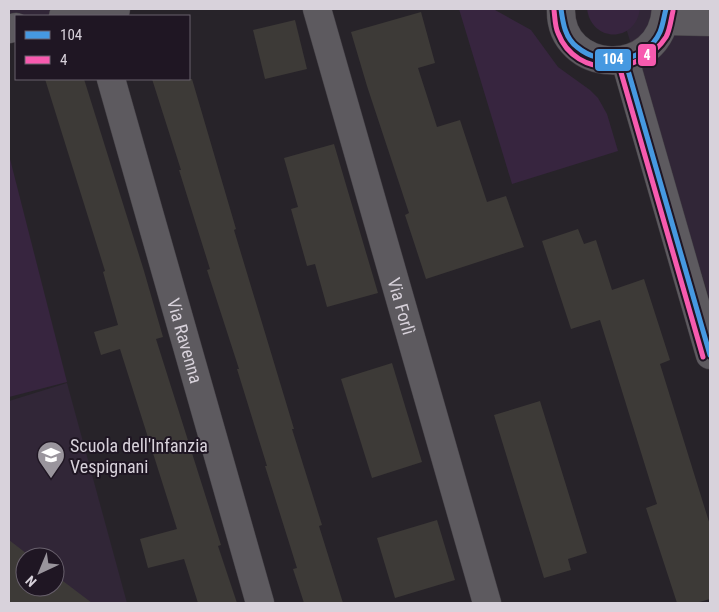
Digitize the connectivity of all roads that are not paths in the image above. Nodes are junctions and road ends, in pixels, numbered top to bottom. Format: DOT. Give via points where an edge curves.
graph roads {
  1 [pos="317,9"];
  2 [pos="561,9"];
  3 [pos="101,12"];
  4 [pos="72,15"];
  5 [pos="666,15"];
  6 [pos="710,22"];
  7 [pos="625,60"];
  8 [pos="111,80"];
  9 [pos="710,355"];
  10 [pos="260,603"];
  11 [pos="487,603"];
  1 -- 11 [label="street, Via Forlì"];
  2 -- 7 [label="street" via="564,27 582,51 602,60"];
  3 -- 4 [label="street"];
  5 -- 6 [label="street"];
  5 -- 7 [label="street" via="660,35 651,47 639,56"];
  7 -- 9 [label="street"];
  8 -- 10 [label="street, Via Ravenna"];
}
